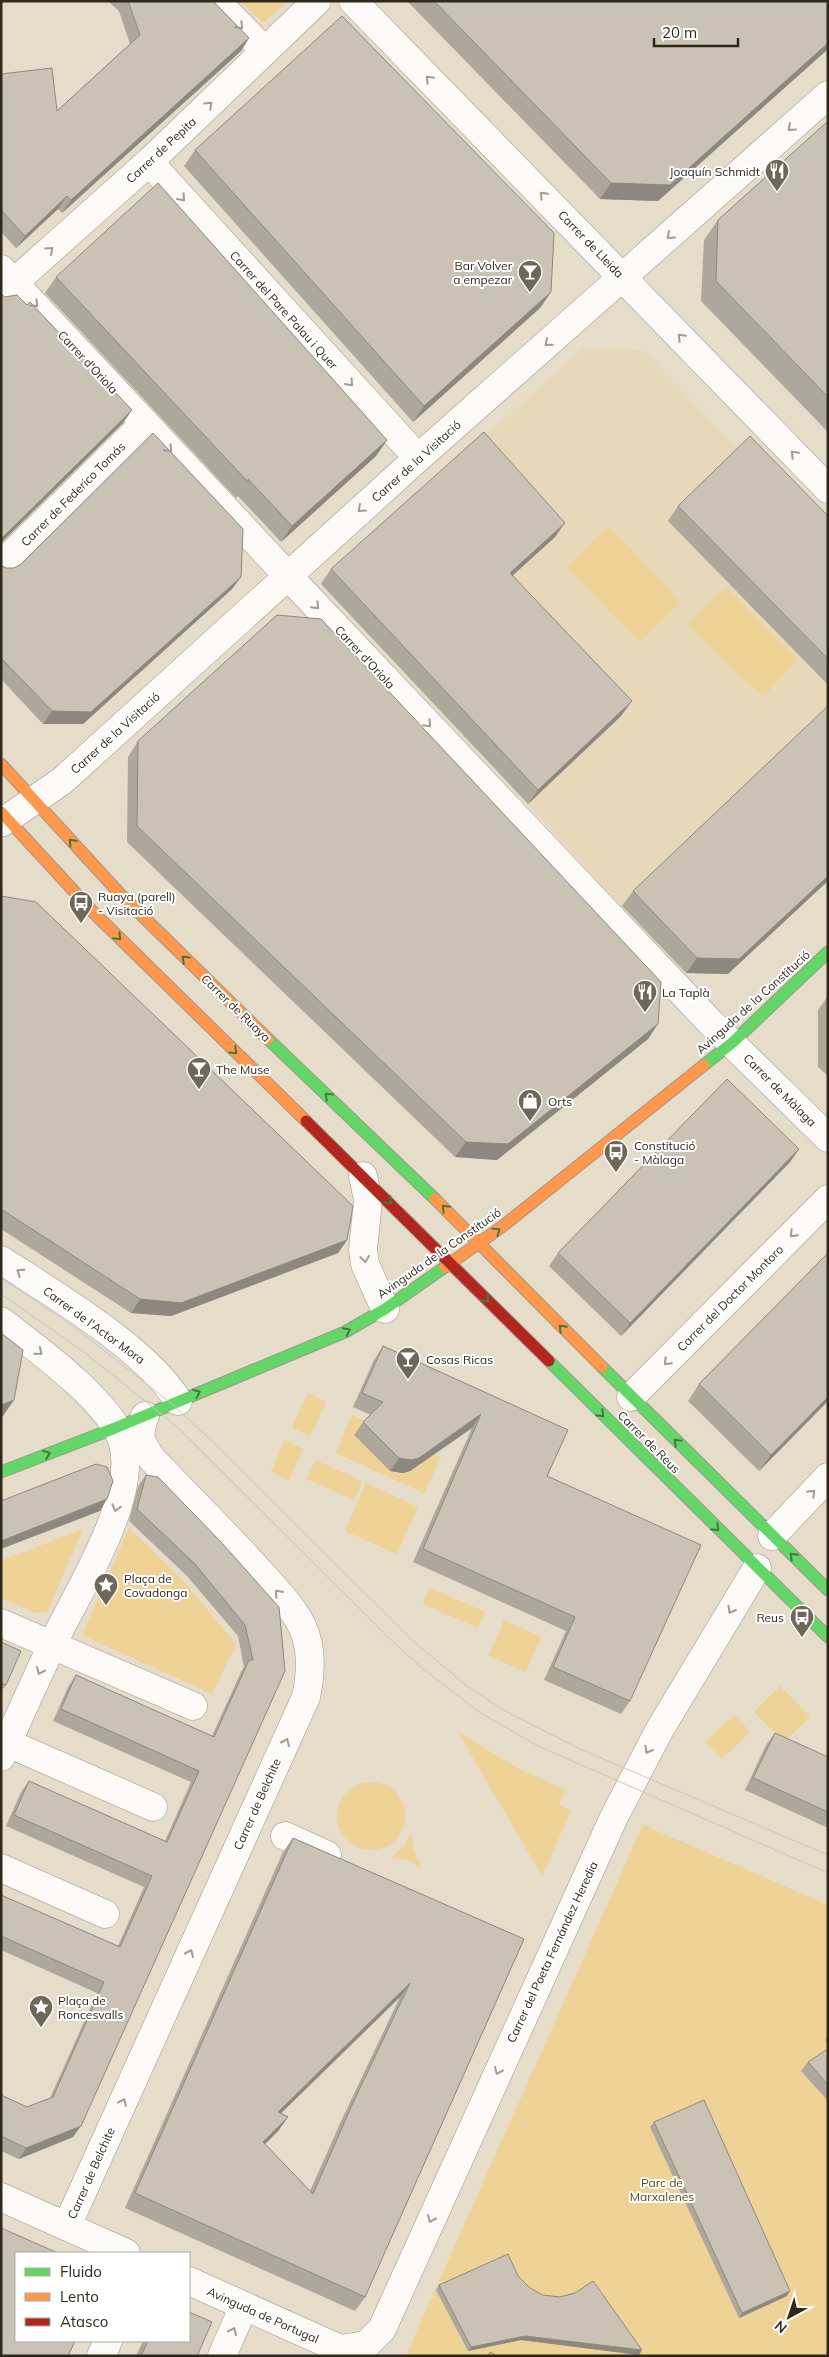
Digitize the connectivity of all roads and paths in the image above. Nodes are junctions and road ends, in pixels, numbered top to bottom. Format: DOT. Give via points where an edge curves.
graph roads {
  1 [pos="216,1"];
  2 [pos="317,1"];
  3 [pos="353,1"];
  4 [pos="265,51"];
  5 [pos="828,95"];
  6 [pos="149,162"];
  7 [pos="623,277"];
  8 [pos="6,282"];
  9 [pos="145,422"];
  10 [pos="418,458"];
  11 [pos="828,489"];
  12 [pos="1,565"];
  13 [pos="288,576"];
  14 [pos="1,764"];
  15 [pos="34,801"];
  16 [pos="3,818"];
  17 [pos="828,952"];
  18 [pos="732,1043"];
  19 [pos="828,1138"];
  20 [pos="363,1176"];
  21 [pos="828,1199"];
  22 [pos="479,1243"];
  23 [pos="1,1260"];
  24 [pos="452,1264"];
  25 [pos="385,1309"];
  26 [pos="1,1321"];
  27 [pos="631,1397"];
  28 [pos="178,1401"];
  29 [pos="145,1416"];
  30 [pos="115,1428"];
  31 [pos="152,1459"];
  32 [pos="1,1472"];
  33 [pos="124,1472"];
  34 [pos="828,1476"];
  35 [pos="772,1536"];
  36 [pos="757,1568"];
  37 [pos="828,1590"];
  38 [pos="1,1623"];
  39 [pos="828,1637"];
  40 [pos="52,1645"];
  41 [pos="193,1706"];
  42 [pos="3,1746"];
  43 [pos="152,1807"];
  44 [pos="285,1836"];
  45 [pos="348,1864"];
  46 [pos="1,1868"];
  47 [pos="105,1914"];
  48 [pos="1,2197"];
  49 [pos="67,2226"];
  50 [pos="124,2252"];
  51 [pos="190,2281"];
  52 [pos="244,2306"];
  53 [pos="108,2342"];
  54 [pos="366,2345"];
  55 [pos="101,2356"];
  56 [pos="222,2356"];
  1 -- 4 [label="street, one-way"];
  2 -- 4 [label="street, Carrer de Pepita"];
  7 -- 3 [label="street, Carrer de Lleida, one-way"];
  6 -- 4 [label="street, Carrer de Pepita, one-way"];
  5 -- 7 [label="street, Carrer de la Visitació, one-way"];
  8 -- 6 [label="street, Carrer de Pepita, one-way"];
  6 -- 10 [label="street, Carrer del Pare Palau i Quer, one-way"];
  7 -- 10 [label="street, Carrer de la Visitació, one-way"];
  11 -- 7 [label="street, Carrer de Lleida, one-way"];
  8 -- 9 [label="street, Carrer d'Oriola, one-way"];
  9 -- 12 [label="street, Carrer de Federico Tomás"];
  9 -- 13 [label="street, Carrer d'Oriola, one-way"];
  10 -- 13 [label="street, Carrer de la Visitació, one-way"];
  13 -- 15 [label="street, Carrer de la Visitació" via="62,781"];
  13 -- 18 [label="street, Carrer d'Oriola, one-way"];
  14 -- 15 [label="street, Carrer de Ruaya"];
  15 -- 16 [label="street, Carrer de la Visitació"];
  22 -- 15 [label="street, Carrer de Ruaya, one-way" via="167,942"];
  16 -- 20 [label="street, one-way" via="128,948"];
  17 -- 18 [label="street, Avinguda de la Constitució"];
  18 -- 19 [label="street, Carrer de Màlaga"];
  22 -- 18 [label="street, Avinguda de la Constitució, one-way"];
  20 -- 24 [label="street, one-way"];
  20 -- 25 [label="street, one-way" via="368,1200 363,1250 365,1264"];
  21 -- 27 [label="street, Carrer del Doctor Montoro, one-way"];
  22 -- 24 [label="street, Avinguda de la Constitució"];
  27 -- 22 [label="street, Carrer de Reus, one-way"];
  28 -- 23 [label="street, Carrer de l'Actor Mora, one-way" via="171,1389 138,1356 108,1332"];
  24 -- 25 [label="street, Avinguda de la Constitució"];
  24 -- 36 [label="street, Carrer de Reus, one-way"];
  28 -- 25 [label="street, Avinguda de la Constitució, one-way" via="345,1332"];
  26 -- 30 [label="street, one-way" via="98,1403"];
  35 -- 27 [label="street, Carrer de Reus, one-way"];
  28 -- 29 [label="street, Avinguda de la Constitució"];
  29 -- 30 [label="street, Avinguda de la Constitució"];
  29 -- 31 [label="street, Carrer de Belchite" via="140,1441"];
  32 -- 30 [label="street, Avinguda de la Constitució, one-way"];
  30 -- 33 [label="street" via="123,1441"];
  31 -- 33 [label="street" via="136,1458"];
  49 -- 31 [label="street, Carrer de Belchite, one-way" via="306,1697 311,1674 302,1627 288,1605 248,1558"];
  33 -- 40 [label="street, one-way" via="110,1528"];
  35 -- 34 [label="street, one-way"];
  37 -- 35 [label="street, Carrer de Reus, one-way"];
  36 -- 39 [label="street, Carrer de Reus"];
  36 -- 54 [label="street, Carrer del Poeta Fernández Heredia, one-way" via="636,1773 535,1988 382,2329"];
  38 -- 40 [label="street"];
  40 -- 41 [label="street"];
  40 -- 42 [label="street, one-way"];
  42 -- 43 [label="street"];
  44 -- 45 [label="street"];
  46 -- 47 [label="street"];
  48 -- 49 [label="street"];
  49 -- 50 [label="street"];
  51 -- 52 [label="street, Avinguda de Portugal"];
  52 -- 54 [label="street, Avinguda de Portugal" via="340,2349"];
  56 -- 52 [label="street, one-way"];
  53 -- 55 [label="street"];
}
